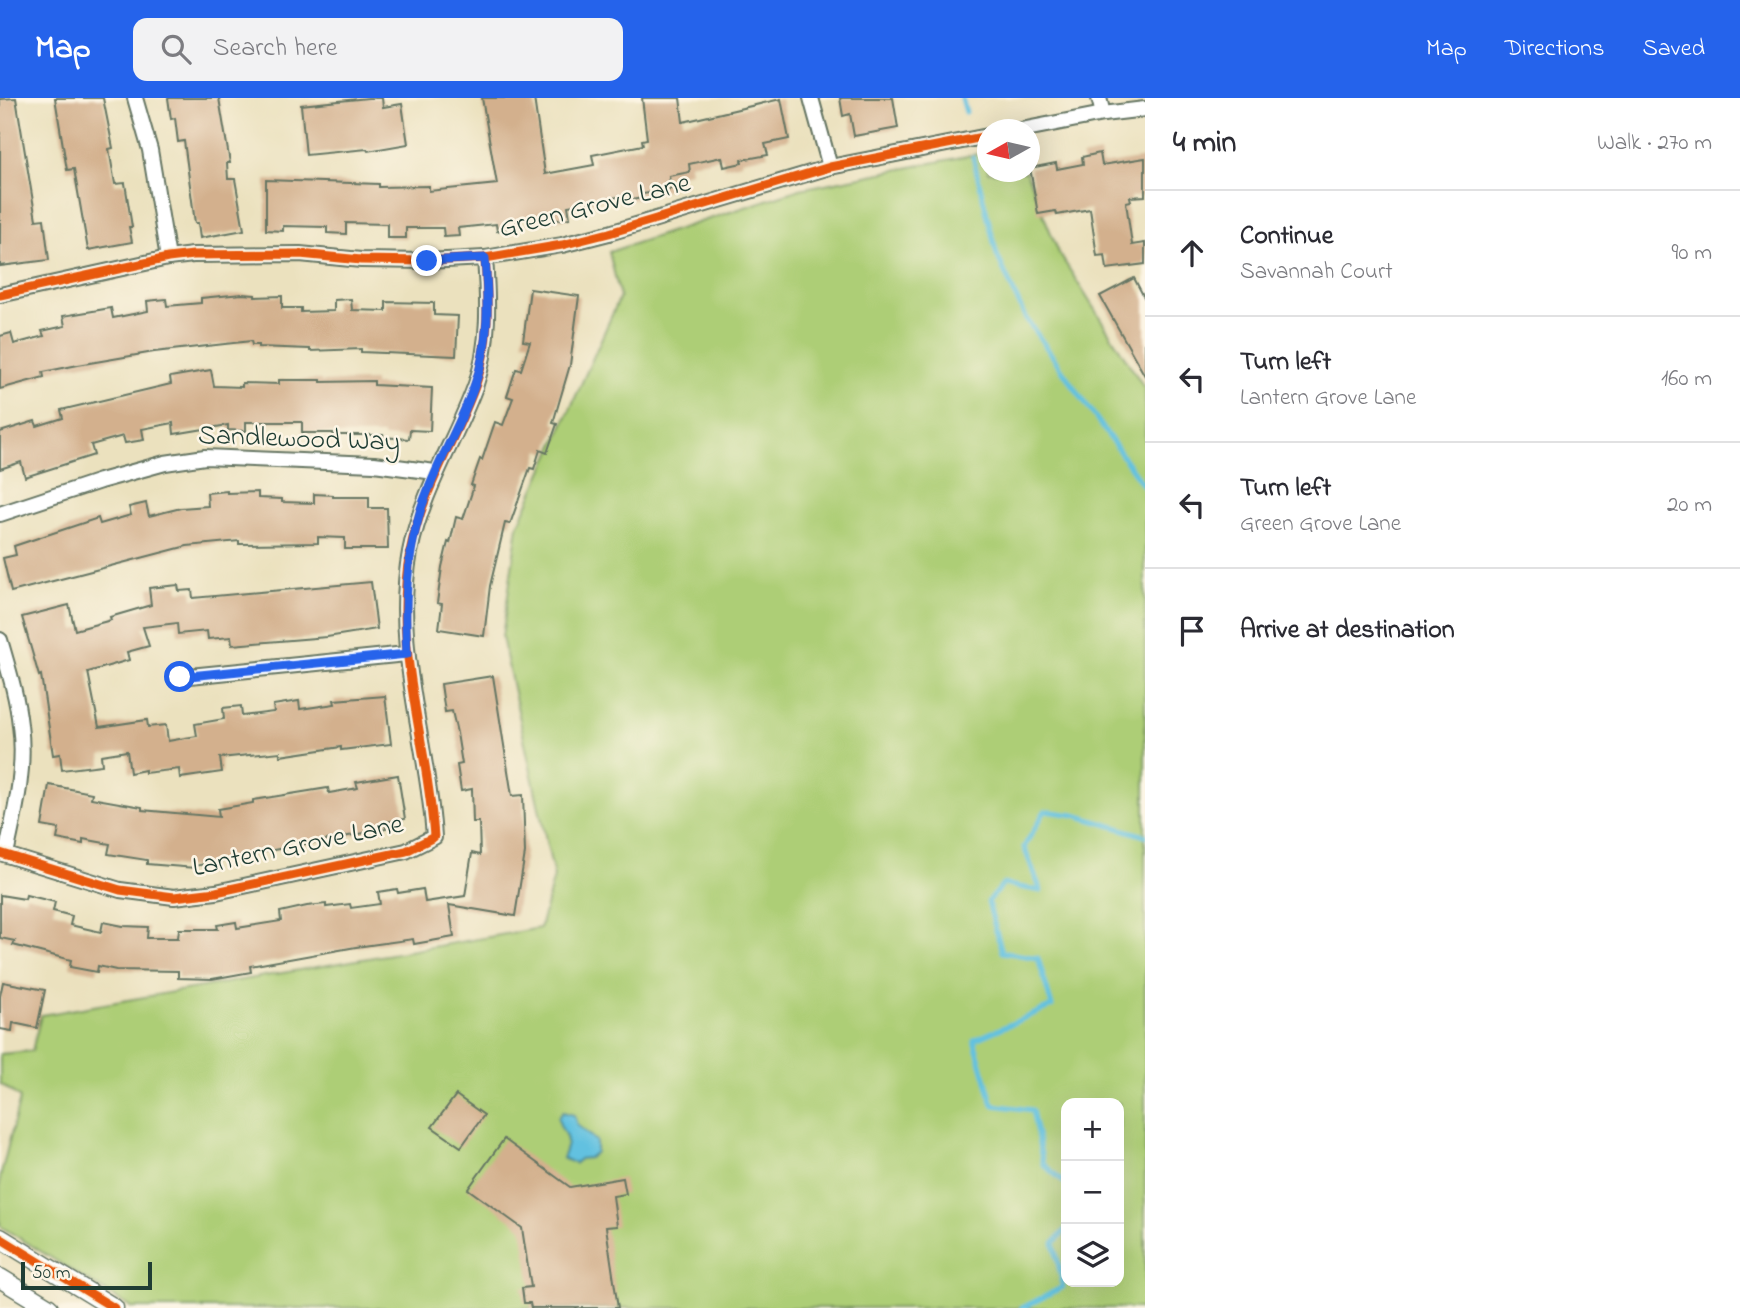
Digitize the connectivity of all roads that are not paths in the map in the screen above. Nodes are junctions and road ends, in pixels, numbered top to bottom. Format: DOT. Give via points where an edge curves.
graph roads {
  1 [pos="135,98"];
  2 [pos="811,98"];
  3 [pos="1099,98"];
  4 [pos="1145,109"];
  5 [pos="1103,114"];
  6 [pos="1040,126"];
  7 [pos="977,138"];
  8 [pos="830,167"];
  9 [pos="168,258"];
  10 [pos="485,258"];
  11 [pos="0,295"];
  12 [pos="435,472"];
  13 [pos="0,514"];
  14 [pos="0,640"];
  15 [pos="407,654"];
  16 [pos="180,677"];
  17 [pos="3,853"];
  18 [pos="0,1238"];
  19 [pos="0,1278"];
  20 [pos="49,1308"];
  21 [pos="114,1308"];
  1 -- 9 [label="street" via="150,150"];
  2 -- 8 [label="street"];
  3 -- 5 [label="street"];
  4 -- 5 [label="street"];
  5 -- 6 [label="street"];
  7 -- 8 [label="street, Green Grove Lane"];
  8 -- 10 [label="street, Green Grove Lane" via="598,236"];
  9 -- 10 [label="street, Green Grove Lane" via="300,254 427,261"];
  9 -- 11 [label="street, Green Grove Lane"];
  10 -- 12 [label="street, Lantern Grove Lane" via="487,337 476,384"];
  12 -- 13 [label="street, Sandlewood Way" via="374,464 205,457 165,463"];
  12 -- 15 [label="street, Lantern Grove Lane" via="410,552 404,599"];
  14 -- 17 [label="street" via="21,726 16,806"];
  15 -- 16 [label="street"];
  15 -- 17 [label="street, Lantern Grove Lane" via="434,837 406,852 174,897 120,890"];
  18 -- 21 [label="street"];
  19 -- 20 [label="street"];
}
